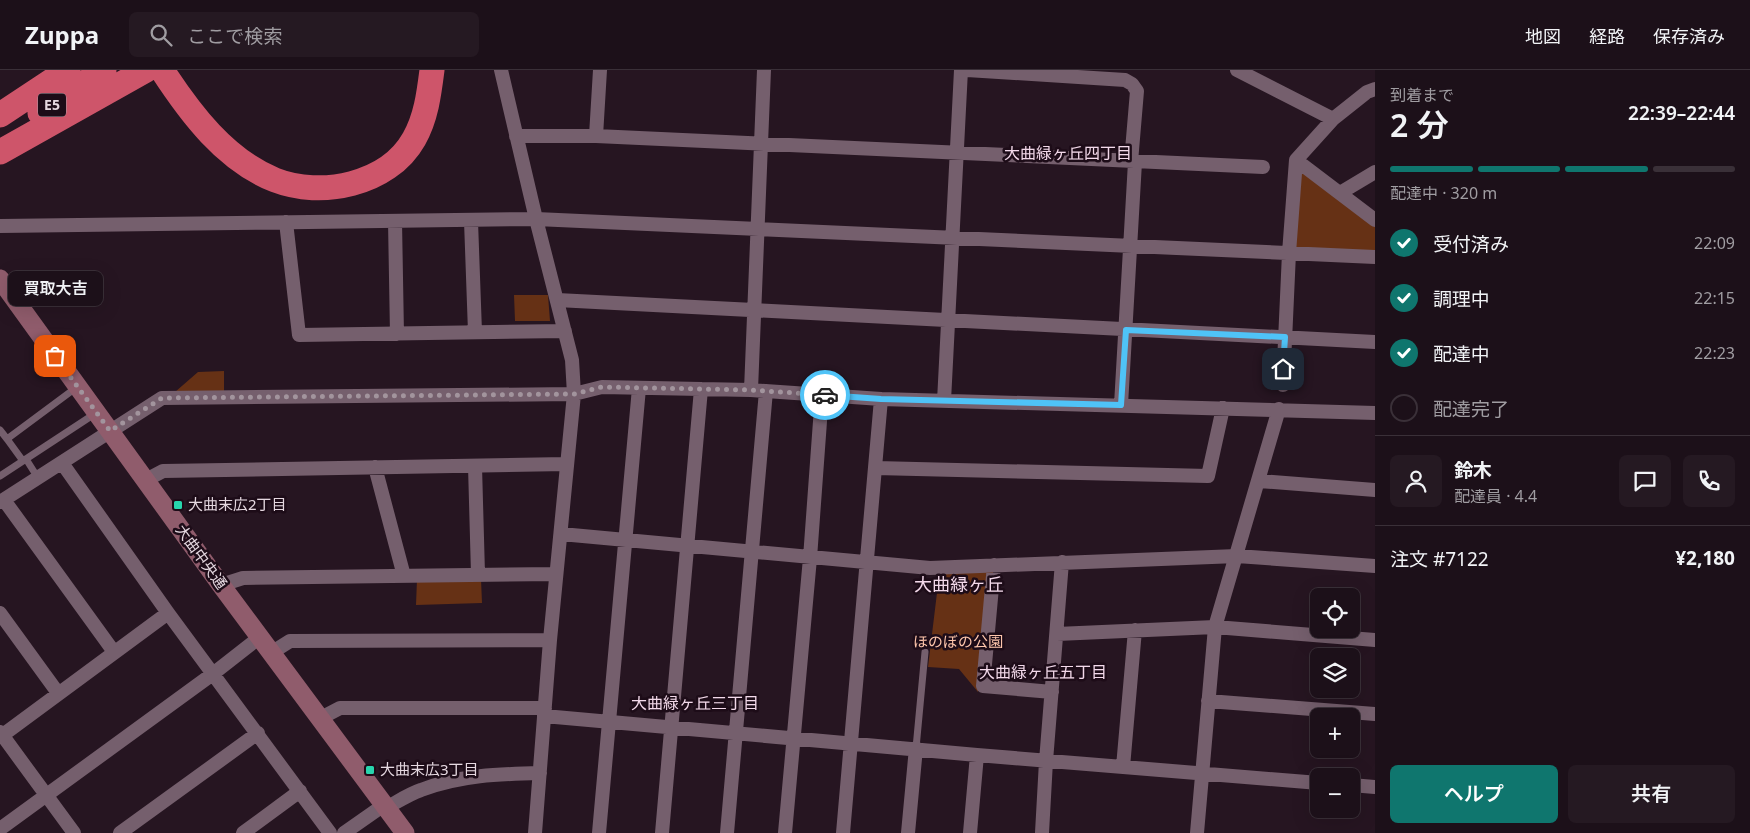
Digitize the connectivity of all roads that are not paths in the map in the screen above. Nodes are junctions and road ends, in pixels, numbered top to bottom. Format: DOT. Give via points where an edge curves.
graph roads {
  1 [pos="68,70"];
  2 [pos="104,70"];
  3 [pos="146,70"];
  4 [pos="413,70"];
  5 [pos="432,70"];
  6 [pos="501,70"];
  7 [pos="600,70"];
  8 [pos="764,70"];
  9 [pos="961,70"];
  10 [pos="967,70"];
  11 [pos="1237,70"];
  12 [pos="173,78"];
  13 [pos="1375,89"];
  14 [pos="0,115"];
  15 [pos="1333,119"];
  16 [pos="516,136"];
  17 [pos="596,136"];
  18 [pos="0,139"];
  19 [pos="761,145"];
  20 [pos="0,152"];
  21 [pos="956,154"];
  22 [pos="1296,160"];
  23 [pos="1133,162"];
  24 [pos="1263,167"];
  25 [pos="1375,172"];
  26 [pos="1340,193"];
  27 [pos="536,219"];
  28 [pos="471,220"];
  29 [pos="1375,220"];
  30 [pos="395,221"];
  31 [pos="286,222"];
  32 [pos="0,226"];
  33 [pos="757,230"];
  34 [pos="952,239"];
  35 [pos="1130,246"];
  36 [pos="1289,253"];
  37 [pos="1375,257"];
  38 [pos="0,279"];
  39 [pos="557,300"];
  40 [pos="754,311"];
  41 [pos="948,320"];
  42 [pos="1126,330"];
  43 [pos="565,331"];
  44 [pos="475,332"];
  45 [pos="397,334"];
  46 [pos="1285,337"];
  47 [pos="1375,342"];
  48 [pos="1282,385"];
  49 [pos="77,386"];
  50 [pos="639,388"];
  51 [pos="701,390"];
  52 [pos="751,390"];
  53 [pos="766,391"];
  54 [pos="574,394"];
  55 [pos="822,394"];
  56 [pos="881,399"];
  57 [pos="944,401"];
  58 [pos="1121,405"];
  59 [pos="1223,408"];
  60 [pos="1279,409"];
  61 [pos="96,412"];
  62 [pos="1375,413"];
  63 [pos="0,430"];
  64 [pos="110,431"];
  65 [pos="7,439"];
  66 [pos="24,460"];
  67 [pos="62,463"];
  68 [pos="566,464"];
  69 [pos="475,466"];
  70 [pos="374,467"];
  71 [pos="876,468"];
  72 [pos="0,476"];
  73 [pos="38,478"];
  74 [pos="146,480"];
  75 [pos="1259,481"];
  76 [pos="1375,490"];
  77 [pos="2,501"];
  78 [pos="561,534"];
  79 [pos="626,541"];
  80 [pos="688,547"];
  81 [pos="752,552"];
  82 [pos="1237,556"];
  83 [pos="810,558"];
  84 [pos="1062,562"];
  85 [pos="868,563"];
  86 [pos="994,565"];
  87 [pos="1375,566"];
  88 [pos="478,574"];
  89 [pos="556,574"];
  90 [pos="404,576"];
  91 [pos="221,585"];
  92 [pos="0,613"];
  93 [pos="168,613"];
  94 [pos="1215,628"];
  95 [pos="1135,630"];
  96 [pos="1057,634"];
  97 [pos="260,637"];
  98 [pos="550,640"];
  99 [pos="1375,640"];
  100 [pos="114,652"];
  101 [pos="925,652"];
  102 [pos="271,653"];
  103 [pos="214,673"];
  104 [pos="1052,692"];
  105 [pos="58,693"];
  106 [pos="1208,700"];
  107 [pos="545,712"];
  108 [pos="1375,714"];
  109 [pos="319,719"];
  110 [pos="609,721"];
  111 [pos="672,727"];
  112 [pos="736,732"];
  113 [pos="258,733"];
  114 [pos="1,735"];
  115 [pos="793,738"];
  116 [pos="851,742"];
  117 [pos="916,748"];
  118 [pos="977,755"];
  119 [pos="1046,761"];
  120 [pos="1123,767"];
  121 [pos="540,773"];
  122 [pos="1203,774"];
  123 [pos="1310,782"];
  124 [pos="1360,786"];
  125 [pos="1375,787"];
  126 [pos="300,791"];
  127 [pos="46,794"];
  128 [pos="385,806"];
  129 [pos="0,829"];
  130 [pos="74,833"];
  131 [pos="120,833"];
  132 [pos="242,833"];
  133 [pos="330,833"];
  134 [pos="344,833"];
  135 [pos="404,833"];
  136 [pos="535,833"];
  137 [pos="599,833"];
  138 [pos="662,833"];
  139 [pos="727,833"];
  140 [pos="785,833"];
  141 [pos="843,833"];
  142 [pos="908,833"];
  143 [pos="970,833"];
  144 [pos="1042,833"];
  145 [pos="1197,833"];
  1 -- 14 [label="highway, E5"];
  2 -- 18 [label="highway, E5"];
  3 -- 20 [label="highway"];
  4 -- 12 [label="highway" via="416,98 411,120 399,140 366,168 323,178 302,176 262,161 230,137"];
  5 -- 12 [label="highway" via="425,113 413,141 396,160 375,176 352,184 320,188 274,180 237,158 202,126"];
  6 -- 16 [label="street"];
  7 -- 17 [label="street"];
  8 -- 19 [label="street"];
  9 -- 21 [label="street"];
  10 -- 23 [label="street" via="1125,80 1137,91"];
  11 -- 15 [label="street"];
  13 -- 15 [label="street"];
  15 -- 22 [label="street"];
  16 -- 17 [label="street"];
  16 -- 27 [label="street"];
  17 -- 19 [label="street"];
  19 -- 21 [label="street"];
  19 -- 33 [label="street"];
  21 -- 23 [label="street"];
  21 -- 34 [label="street"];
  22 -- 26 [label="street"];
  22 -- 36 [label="street"];
  23 -- 24 [label="street"];
  23 -- 35 [label="street"];
  25 -- 26 [label="street"];
  26 -- 29 [label="street"];
  27 -- 28 [label="street"];
  27 -- 33 [label="street"];
  27 -- 39 [label="street"];
  28 -- 30 [label="street"];
  28 -- 44 [label="street"];
  30 -- 31 [label="street"];
  30 -- 45 [label="street"];
  31 -- 32 [label="street"];
  31 -- 45 [label="street" via="300,335"];
  33 -- 34 [label="street"];
  33 -- 40 [label="street"];
  34 -- 35 [label="street"];
  34 -- 41 [label="street"];
  35 -- 36 [label="street"];
  35 -- 42 [label="street"];
  36 -- 37 [label="street"];
  36 -- 46 [label="street"];
  38 -- 49 [label="main road, 大曲中央通"];
  39 -- 40 [label="street"];
  39 -- 43 [label="street"];
  40 -- 41 [label="street"];
  40 -- 52 [label="street"];
  41 -- 42 [label="street"];
  41 -- 57 [label="street"];
  42 -- 46 [label="street"];
  42 -- 58 [label="street"];
  43 -- 44 [label="street"];
  43 -- 54 [label="street" via="572,360"];
  44 -- 45 [label="street"];
  46 -- 47 [label="street"];
  46 -- 48 [label="street"];
  49 -- 61 [label="main road, 大曲中央通"];
  49 -- 65 [label="lane"];
  50 -- 51 [label="street"];
  50 -- 54 [label="street" via="602,387"];
  50 -- 79 [label="street"];
  51 -- 52 [label="street"];
  51 -- 80 [label="street"];
  52 -- 53 [label="street"];
  53 -- 55 [label="street"];
  53 -- 81 [label="street"];
  54 -- 64 [label="street" via="162,398"];
  54 -- 68 [label="street"];
  55 -- 56 [label="street"];
  55 -- 83 [label="street"];
  56 -- 57 [label="street"];
  56 -- 71 [label="street"];
  57 -- 58 [label="street"];
  58 -- 59 [label="street"];
  59 -- 60 [label="street"];
  59 -- 71 [label="street" via="1208,476"];
  60 -- 62 [label="street"];
  60 -- 75 [label="street"];
  61 -- 64 [label="main road, 大曲中央通"];
  61 -- 66 [label="lane"];
  63 -- 65 [label="lane"];
  64 -- 67 [label="street"];
  64 -- 74 [label="main road, 大曲中央通"];
  65 -- 66 [label="lane"];
  66 -- 72 [label="lane"];
  66 -- 73 [label="lane"];
  67 -- 73 [label="street"];
  67 -- 93 [label="street"];
  68 -- 69 [label="street"];
  68 -- 78 [label="street"];
  69 -- 70 [label="street"];
  69 -- 88 [label="street"];
  70 -- 74 [label="street" via="163,472"];
  70 -- 90 [label="street"];
  71 -- 85 [label="street"];
  73 -- 77 [label="street"];
  74 -- 91 [label="main road, 大曲中央通"];
  75 -- 76 [label="street"];
  75 -- 82 [label="street"];
  77 -- 100 [label="street"];
  78 -- 79 [label="street"];
  78 -- 89 [label="street"];
  79 -- 80 [label="street"];
  79 -- 110 [label="street"];
  80 -- 81 [label="street"];
  80 -- 111 [label="street"];
  81 -- 83 [label="street"];
  81 -- 112 [label="street"];
  82 -- 84 [label="street"];
  82 -- 87 [label="street"];
  82 -- 94 [label="street"];
  83 -- 85 [label="street"];
  83 -- 115 [label="street"];
  84 -- 86 [label="street"];
  84 -- 96 [label="street"];
  85 -- 86 [label="street" via="930,568"];
  85 -- 116 [label="street"];
  86 -- 104 [label="street" via="983,686"];
  88 -- 89 [label="street"];
  88 -- 90 [label="street"];
  89 -- 98 [label="street"];
  90 -- 91 [label="street" via="243,578"];
  91 -- 97 [label="main road, 大曲中央通"];
  92 -- 105 [label="street"];
  93 -- 100 [label="street"];
  93 -- 103 [label="street"];
  94 -- 95 [label="street"];
  94 -- 99 [label="street"];
  94 -- 106 [label="street"];
  95 -- 96 [label="street"];
  95 -- 120 [label="street"];
  96 -- 104 [label="street"];
  97 -- 102 [label="main road, 大曲中央通"];
  97 -- 103 [label="street"];
  98 -- 102 [label="street" via="290,641"];
  98 -- 107 [label="street"];
  100 -- 105 [label="street"];
  101 -- 117 [label="lane"];
  102 -- 109 [label="main road, 大曲中央通"];
  103 -- 113 [label="street"];
  103 -- 127 [label="street"];
  104 -- 119 [label="street"];
  105 -- 114 [label="street"];
  106 -- 108 [label="street"];
  106 -- 122 [label="street"];
  107 -- 109 [label="street" via="340,708"];
  107 -- 110 [label="street"];
  107 -- 121 [label="street"];
  109 -- 128 [label="main road, 大曲中央通"];
  110 -- 111 [label="street"];
  110 -- 137 [label="street"];
  111 -- 112 [label="street"];
  111 -- 138 [label="street"];
  112 -- 115 [label="street"];
  112 -- 139 [label="street"];
  113 -- 126 [label="street"];
  113 -- 131 [label="street"];
  114 -- 127 [label="street"];
  115 -- 116 [label="street"];
  115 -- 140 [label="street"];
  116 -- 117 [label="street"];
  116 -- 141 [label="street"];
  117 -- 118 [label="street"];
  117 -- 142 [label="street"];
  118 -- 119 [label="street"];
  118 -- 143 [label="street"];
  119 -- 120 [label="street"];
  119 -- 144 [label="street"];
  120 -- 122 [label="street"];
  121 -- 128 [label="street" via="479,775 450,781 419,790"];
  121 -- 136 [label="street"];
  122 -- 123 [label="street"];
  122 -- 145 [label="street"];
  124 -- 125 [label="street"];
  126 -- 132 [label="street"];
  126 -- 133 [label="street"];
  127 -- 129 [label="street"];
  127 -- 130 [label="street"];
  128 -- 134 [label="street"];
  128 -- 135 [label="main road, 大曲中央通"];
}
